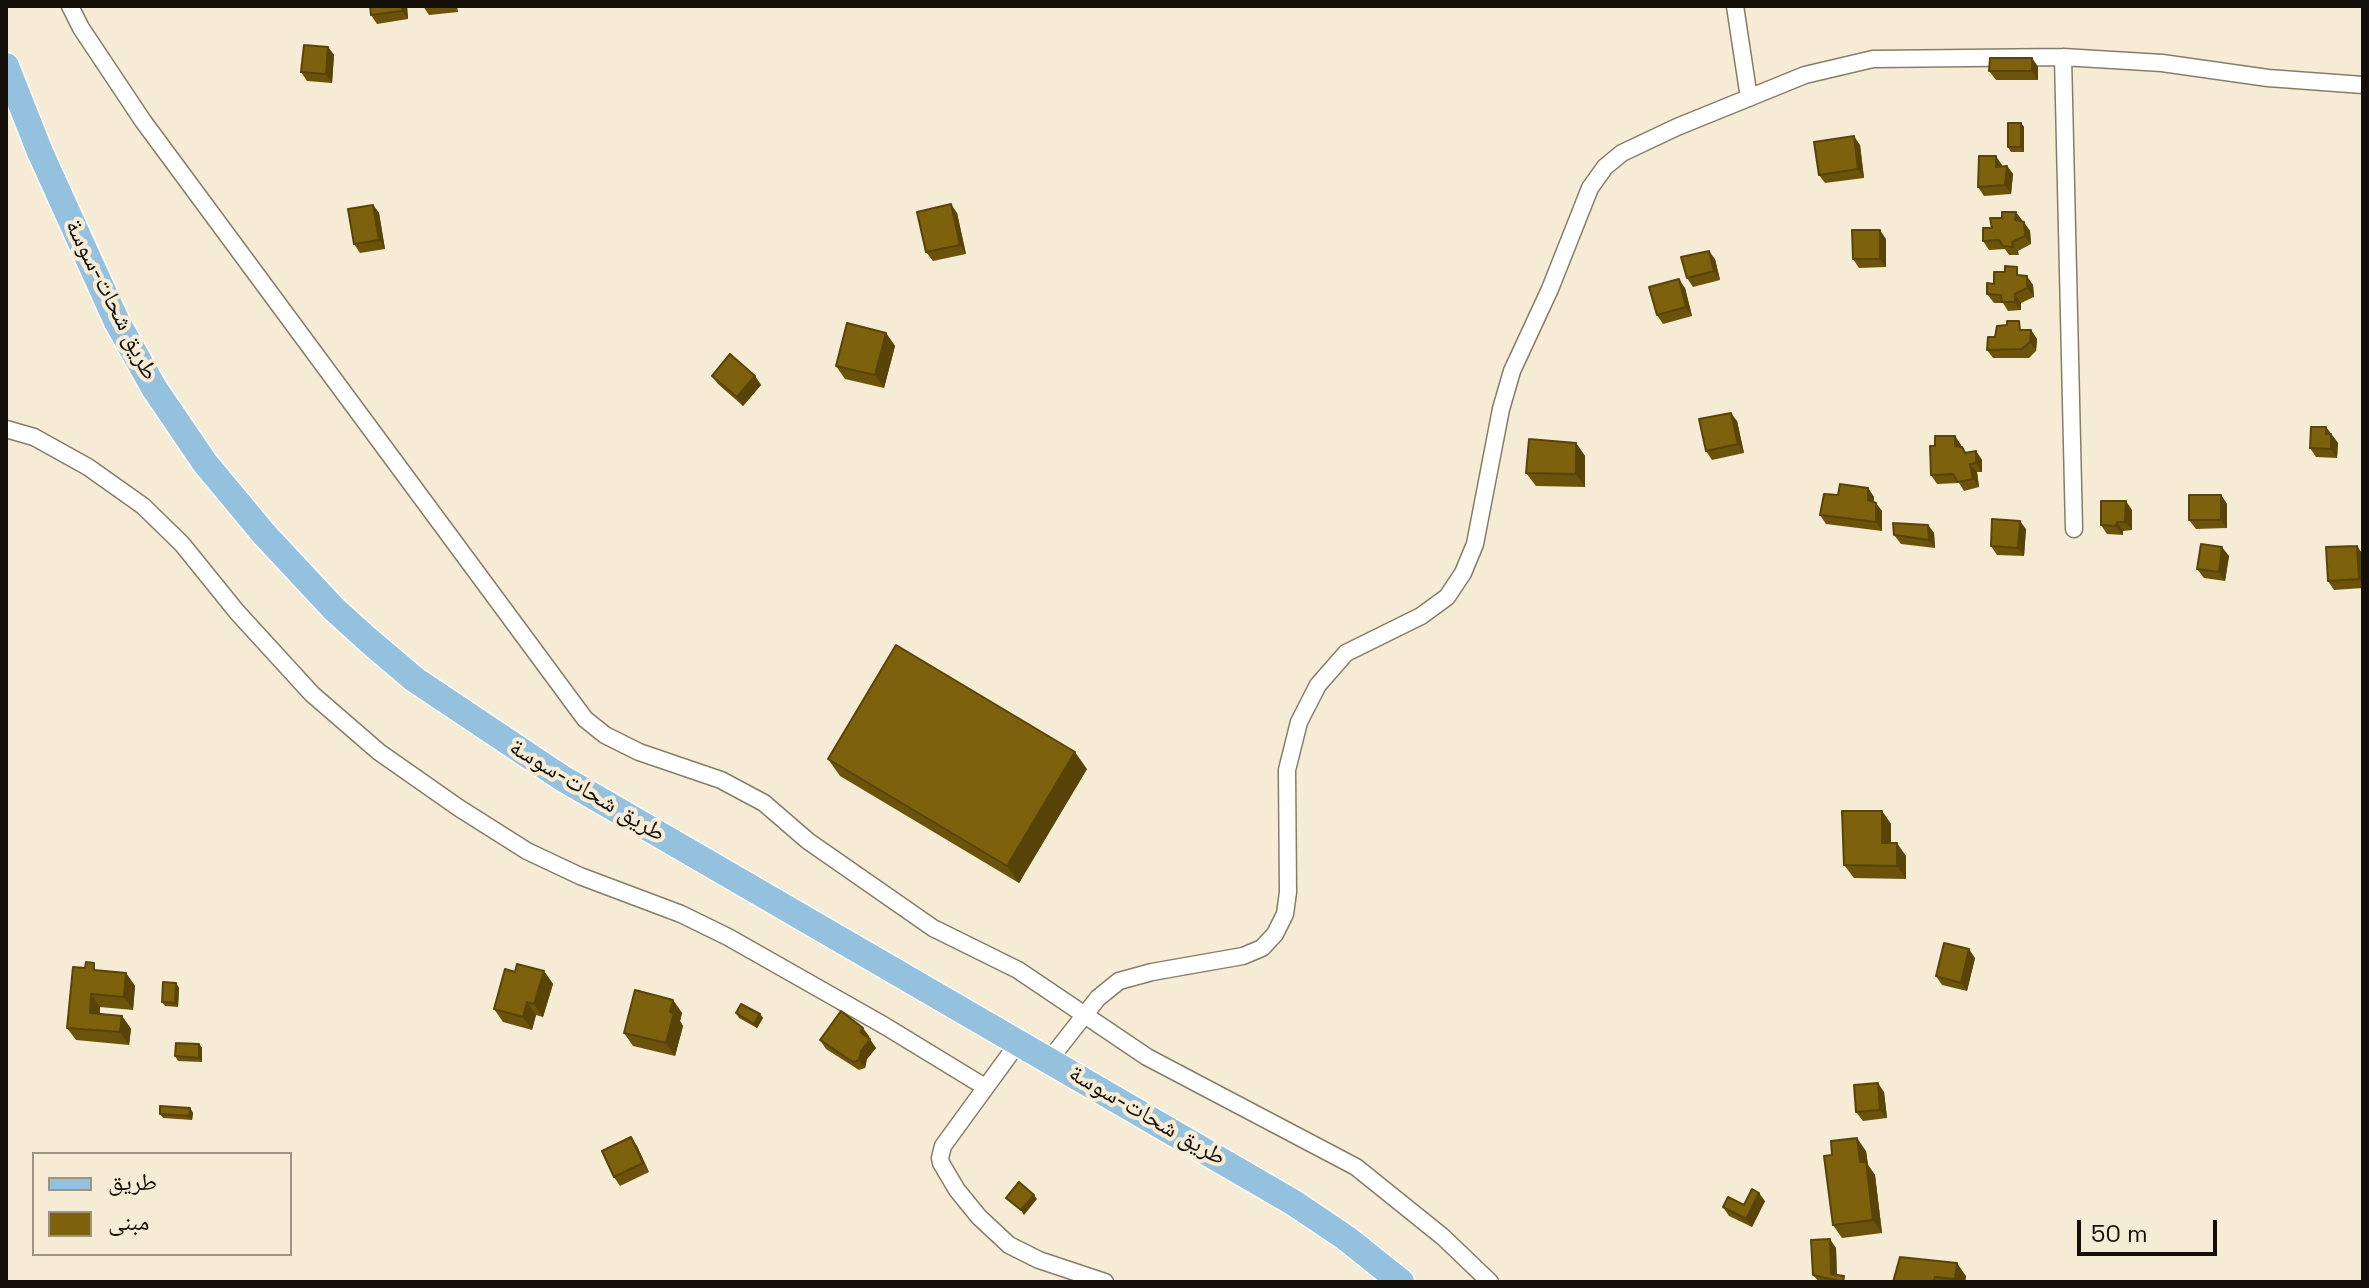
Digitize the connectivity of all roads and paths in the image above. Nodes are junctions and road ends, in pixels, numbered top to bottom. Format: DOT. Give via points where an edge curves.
graph roads {
  1 [pos="70,6"];
  2 [pos="1735,6"];
  3 [pos="2063,57"];
  4 [pos="6,66"];
  5 [pos="2363,85"];
  6 [pos="1749,98"];
  7 [pos="6,429"];
  8 [pos="2074,529"];
  9 [pos="1085,1015"];
  10 [pos="1018,1043"];
  11 [pos="1050,1059"];
  12 [pos="985,1087"];
  13 [pos="1105,1282"];
  14 [pos="1401,1282"];
  15 [pos="1490,1282"];
  1 -- 9 [label="street" via="143,121 585,719 639,752 721,780 764,803 808,841 933,928 1018,970"];
  2 -- 6 [label="street"];
  3 -- 5 [label="street"];
  3 -- 6 [label="street" via="1873,59 1805,75"];
  3 -- 8 [label="street"];
  4 -- 10 [label="main road, طريق شحات-سوسة" via="117,322 154,388 205,463 334,609 414,679 562,778"];
  6 -- 9 [label="street" via="1622,153 1590,188 1512,371 1475,544 1463,573 1447,597 1421,616 1346,653 1318,685 1299,722 1287,770 1288,892 1275,934 1262,948 1243,956 1119,981"];
  7 -- 12 [label="street" via="34,437 88,467 143,506 312,694 379,752 459,808 527,851 728,937"];
  9 -- 11 [label="street"];
  9 -- 15 [label="street" via="1147,1057 1356,1167"];
  10 -- 11 [label="main road, طريق شحات-سوسة"];
  10 -- 12 [label="street"];
  11 -- 14 [label="main road, طريق شحات-سوسة" via="1294,1203"];
  12 -- 13 [label="street" via="943,1146 940,1158 947,1174 979,1217 1009,1245"];
}
